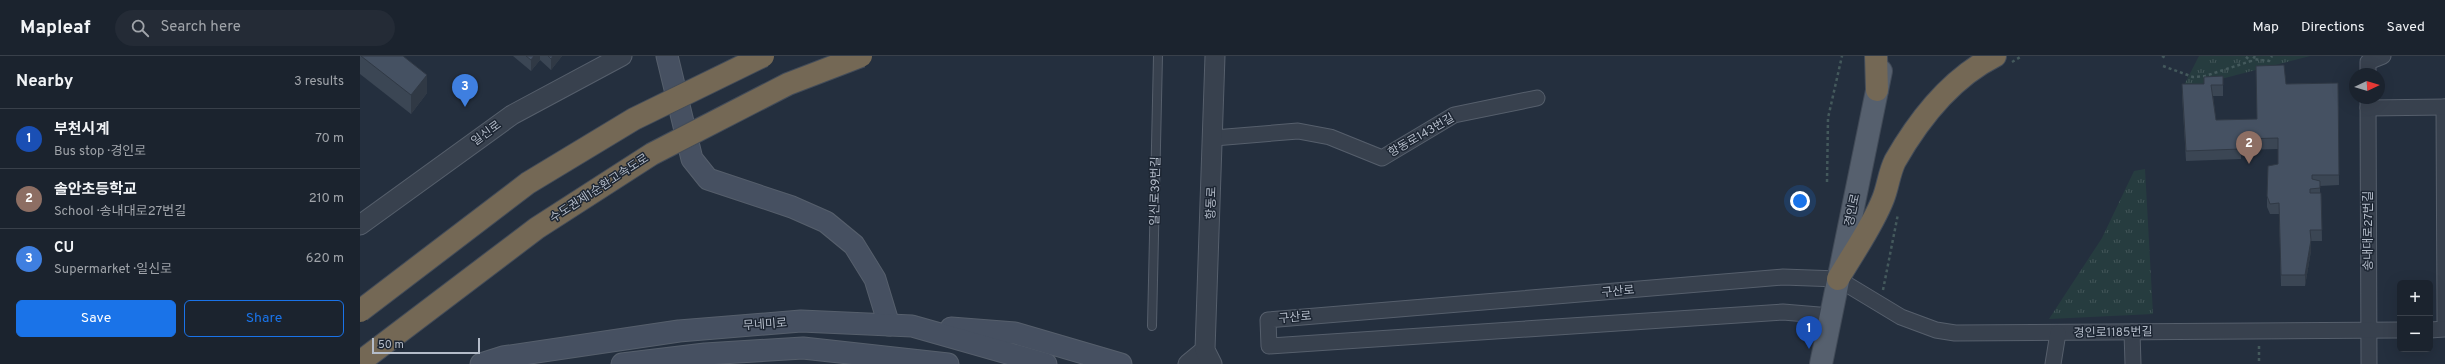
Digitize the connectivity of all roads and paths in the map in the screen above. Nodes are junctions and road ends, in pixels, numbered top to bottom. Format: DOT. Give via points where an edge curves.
graph roads {
  1 [pos="622,56"];
  2 [pos="667,56"];
  3 [pos="763,56"];
  4 [pos="861,56"];
  5 [pos="1158,56"];
  6 [pos="1215,56"];
  7 [pos="1842,56"];
  8 [pos="1876,56"];
  9 [pos="1884,56"];
  10 [pos="2022,56"];
  11 [pos="2162,56"];
  12 [pos="2245,56"];
  13 [pos="2255,56"];
  14 [pos="2259,56"];
  15 [pos="2272,56"];
  16 [pos="2383,56"];
  17 [pos="2167,59"];
  18 [pos="2002,60"];
  19 [pos="2252,60"];
  20 [pos="2163,66"];
  21 [pos="2368,68"];
  22 [pos="1878,90"];
  23 [pos="1537,98"];
  24 [pos="2368,104"];
  25 [pos="2385,104"];
  26 [pos="2444,107"];
  27 [pos="1214,138"];
  28 [pos="1827,182"];
  29 [pos="1898,210"];
  30 [pos="360,225"];
  31 [pos="1838,279"];
  32 [pos="1880,304"];
  33 [pos="360,311"];
  34 [pos="1831,316"];
  35 [pos="2445,322"];
  36 [pos="889,325"];
  37 [pos="912,326"];
  38 [pos="1152,326"];
  39 [pos="2445,329"];
  40 [pos="2369,330"];
  41 [pos="2397,330"];
  42 [pos="2433,330"];
  43 [pos="2258,331"];
  44 [pos="2132,332"];
  45 [pos="2058,333"];
  46 [pos="1208,357"];
  47 [pos="360,362"];
  48 [pos="907,362"];
  49 [pos="481,364"];
  50 [pos="622,364"];
  51 [pos="948,364"];
  52 [pos="1046,364"];
  53 [pos="1121,364"];
  54 [pos="1188,364"];
  55 [pos="1821,364"];
  56 [pos="2053,364"];
  57 [pos="2133,364"];
  58 [pos="2259,364"];
  59 [pos="2369,364"];
  1 -- 30 [label="street, 일신로" via="512,114"];
  2 -- 36 [label="main road" via="692,159 708,179 792,207 826,222 854,245 875,279"];
  3 -- 33 [label="highway, bridge" via="634,119 528,183"];
  4 -- 47 [label="highway, 수도권제1순환고속도로, bridge" via="788,84 652,154 537,228"];
  5 -- 38 [label="lane, 일신로39번길"];
  6 -- 27 [label="street, 항동로"];
  7 -- 28 [label="path" via="1828,118"];
  8 -- 22 [label="highway"];
  9 -- 22 [label="main road, 경인로"];
  10 -- 18 [label="path"];
  11 -- 17 [label="path"];
  12 -- 19 [label="path"];
  13 -- 14 [label="path"];
  13 -- 19 [label="path"];
  15 -- 19 [label="path" via="2269,62"];
  16 -- 21 [label="street" via="2368,62"];
  18 -- 31 [label="highway" via="1980,64 1938,98 1894,162 1883,200"];
  19 -- 20 [label="path" via="2205,76 2193,77"];
  22 -- 31 [label="main road, 경인로"];
  23 -- 27 [label="street, 항동로143번길" via="1454,115 1382,158 1330,137 1298,131"];
  24 -- 40 [label="street, 송내대로27번길"];
  25 -- 26 [label="street"];
  26 -- 35 [label="street"];
  27 -- 46 [label="street, 항동로"];
  29 -- 32 [label="path"];
  31 -- 32 [label="street, 경인로1185번길"];
  31 -- 34 [label="main road, 경인로"];
  31 -- 34 [label="street, 구산로" via="1783,277 1268,320 1269,346 1783,312"];
  32 -- 45 [label="street, 경인로1185번길" via="1900,317 1936,330 1955,333"];
  34 -- 55 [label="main road, 경인로"];
  36 -- 37 [label="main road, 무네미로"];
  36 -- 49 [label="main road, 무네미로" via="801,321 679,331 503,357"];
  37 -- 52 [label="main road, 무네미로"];
  37 -- 53 [label="main road" via="1015,333"];
  39 -- 42 [label="street"];
  40 -- 41 [label="street, 경인로1185번길"];
  40 -- 43 [label="street, 경인로1185번길"];
  40 -- 59 [label="street, 송내대로27번길"];
  43 -- 44 [label="street, 경인로1185번길"];
  43 -- 58 [label="path"];
  44 -- 45 [label="street, 경인로1185번길"];
  44 -- 57 [label="street"];
  45 -- 56 [label="street"];
  46 -- 54 [label="street, 항동로"];
  48 -- 50 [label="main road" via="803,348 705,354"];
  48 -- 51 [label="main road"];
}
